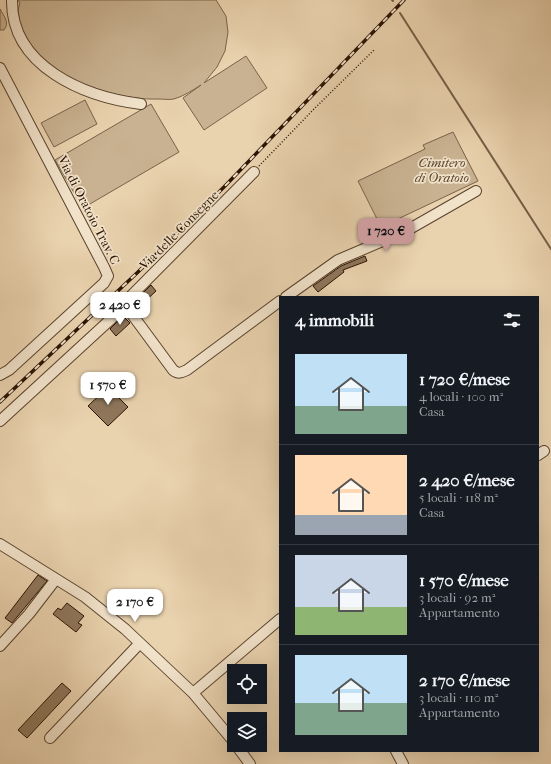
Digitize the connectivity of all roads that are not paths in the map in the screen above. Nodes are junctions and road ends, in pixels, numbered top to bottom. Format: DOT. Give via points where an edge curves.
graph roads {
  1 [pos="12,0"];
  2 [pos="0,68"];
  3 [pos="141,104"];
  4 [pos="254,172"];
  5 [pos="476,191"];
  6 [pos="287,296"];
  7 [pos="279,302"];
  8 [pos="127,308"];
  9 [pos="0,374"];
  10 [pos="0,421"];
  11 [pos="0,544"];
  12 [pos="56,579"];
  13 [pos="279,620"];
  14 [pos="140,642"];
  15 [pos="0,646"];
  16 [pos="193,693"];
  17 [pos="227,734"];
  18 [pos="50,738"];
  19 [pos="241,752"];
  20 [pos="397,752"];
  21 [pos="250,764"];
  22 [pos="403,764"];
  1 -- 3 [label="street" via="13,14 20,34 39,64 70,83 96,94"];
  2 -- 9 [label="street, Via di Oratoio Trav. C" via="108,276 104,283 9,370"];
  4 -- 8 [label="street, Via delle Consegne" via="128,299"];
  5 -- 6 [label="street" via="406,231 338,260"];
  7 -- 8 [label="street" via="187,370 179,373 173,370"];
  8 -- 10 [label="street" via="123,308"];
  11 -- 12 [label="street"];
  12 -- 14 [label="street" via="97,605"];
  12 -- 15 [label="street"];
  13 -- 16 [label="street"];
  14 -- 16 [label="street"];
  14 -- 18 [label="street"];
  16 -- 17 [label="street"];
  19 -- 21 [label="street"];
  20 -- 22 [label="street"];
}
